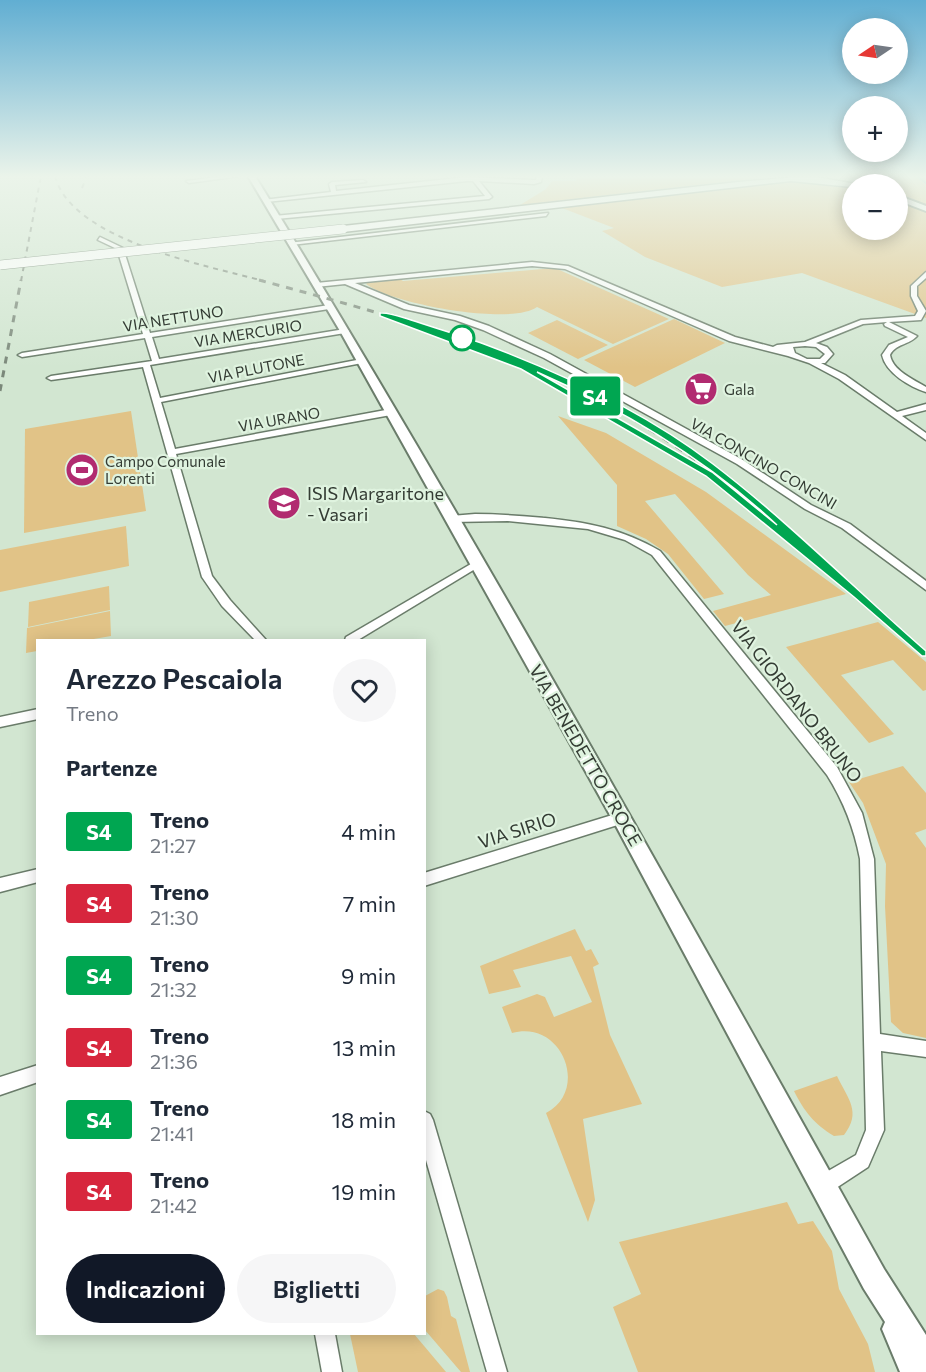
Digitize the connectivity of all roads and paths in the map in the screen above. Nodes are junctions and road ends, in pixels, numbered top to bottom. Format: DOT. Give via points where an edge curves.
graph roads {
  1 [pos="102,240"];
  2 [pos="238,240"];
  3 [pos="290,240"];
  4 [pos="0,265"];
  5 [pos="926,274"];
  6 [pos="348,283"];
  7 [pos="316,285"];
  8 [pos="329,307"];
  9 [pos="881,321"];
  10 [pos="345,331"];
  11 [pos="148,335"];
  12 [pos="832,336"];
  13 [pos="808,344"];
  14 [pos="824,349"];
  15 [pos="791,350"];
  16 [pos="22,355"];
  17 [pos="826,359"];
  18 [pos="362,361"];
  19 [pos="156,362"];
  20 [pos="812,362"];
  21 [pos="146,364"];
  22 [pos="842,377"];
  23 [pos="51,378"];
  24 [pos="926,390"];
  25 [pos="156,401"];
  26 [pos="926,407"];
  27 [pos="391,412"];
  28 [pos="896,415"];
  29 [pos="926,437"];
  30 [pos="172,452"];
  31 [pos="451,519"];
  32 [pos="476,564"];
  33 [pos="926,586"];
  34 [pos="260,639"];
  35 [pos="352,639"];
  36 [pos="36,714"];
  37 [pos="0,722"];
  38 [pos="622,818"];
  39 [pos="36,876"];
  40 [pos="426,879"];
  41 [pos="0,885"];
  42 [pos="873,1041"];
  43 [pos="926,1049"];
  44 [pos="36,1075"];
  45 [pos="0,1086"];
  46 [pos="426,1127"];
  47 [pos="823,1185"];
  48 [pos="874,1279"];
  49 [pos="325,1335"];
  50 [pos="926,1360"];
  51 [pos="332,1372"];
  52 [pos="497,1372"];
  53 [pos="915,1372"];
  1 -- 11 [label="street" via="120,248"];
  2 -- 4 [label="main road, bridge"];
  3 -- 7 [label="main road, VIA BENEDETTO CROCE"];
  5 -- 9 [label="street" via="914,286 914,296 922,311 918,318"];
  6 -- 7 [label="street"];
  6 -- 15 [label="street" via="532,264 556,265 732,339"];
  6 -- 33 [label="street, VIA CONCINO CONCINI" via="407,307 486,328 547,357 740,462 808,507 855,532"];
  7 -- 8 [label="main road, VIA BENEDETTO CROCE"];
  8 -- 10 [label="main road, VIA BENEDETTO CROCE"];
  8 -- 11 [label="street, VIA NETTUNO"];
  9 -- 12 [label="street" via="860,322"];
  9 -- 24 [label="street" via="913,336 889,349 886,360"];
  10 -- 18 [label="main road, VIA BENEDETTO CROCE"];
  10 -- 19 [label="street, VIA MERCURIO"];
  11 -- 16 [label="street, VIA NETTUNO"];
  11 -- 19 [label="street"];
  12 -- 13 [label="street"];
  12 -- 14 [label="street"];
  13 -- 14 [label="street"];
  13 -- 15 [label="street"];
  14 -- 17 [label="street" via="829,354"];
  15 -- 20 [label="street"];
  17 -- 20 [label="street"];
  17 -- 22 [label="street"];
  18 -- 25 [label="street, VIA PLUTONE"];
  18 -- 27 [label="main road, VIA BENEDETTO CROCE"];
  19 -- 21 [label="street, VIA MERCURIO"];
  20 -- 22 [label="street"];
  21 -- 23 [label="street, VIA MERCURIO"];
  21 -- 25 [label="street"];
  22 -- 28 [label="street"];
  25 -- 30 [label="street"];
  26 -- 28 [label="street"];
  27 -- 30 [label="street, VIA URANO"];
  27 -- 31 [label="main road, VIA BENEDETTO CROCE"];
  28 -- 29 [label="street"];
  30 -- 34 [label="street" via="207,577"];
  31 -- 32 [label="main road, VIA BENEDETTO CROCE"];
  31 -- 42 [label="street, VIA GIORDANO BRUNO" via="484,515 594,526 639,542 671,570 848,795 861,827 867,859"];
  32 -- 35 [label="street"];
  32 -- 38 [label="main road, VIA BENEDETTO CROCE"];
  36 -- 37 [label="street"];
  38 -- 40 [label="street, VIA SIRIO"];
  38 -- 47 [label="main road, VIA BENEDETTO CROCE"];
  39 -- 41 [label="street"];
  42 -- 43 [label="street"];
  42 -- 47 [label="street, VIA GIORDANO BRUNO" via="875,1130 862,1161"];
  44 -- 45 [label="street"];
  46 -- 52 [label="street"];
  47 -- 48 [label="main road, VIA BENEDETTO CROCE"];
  48 -- 50 [label="main road, VIA BENEDETTO CROCE"];
  48 -- 53 [label="main road, VIA BENEDETTO CROCE"];
  49 -- 51 [label="street"];
}
